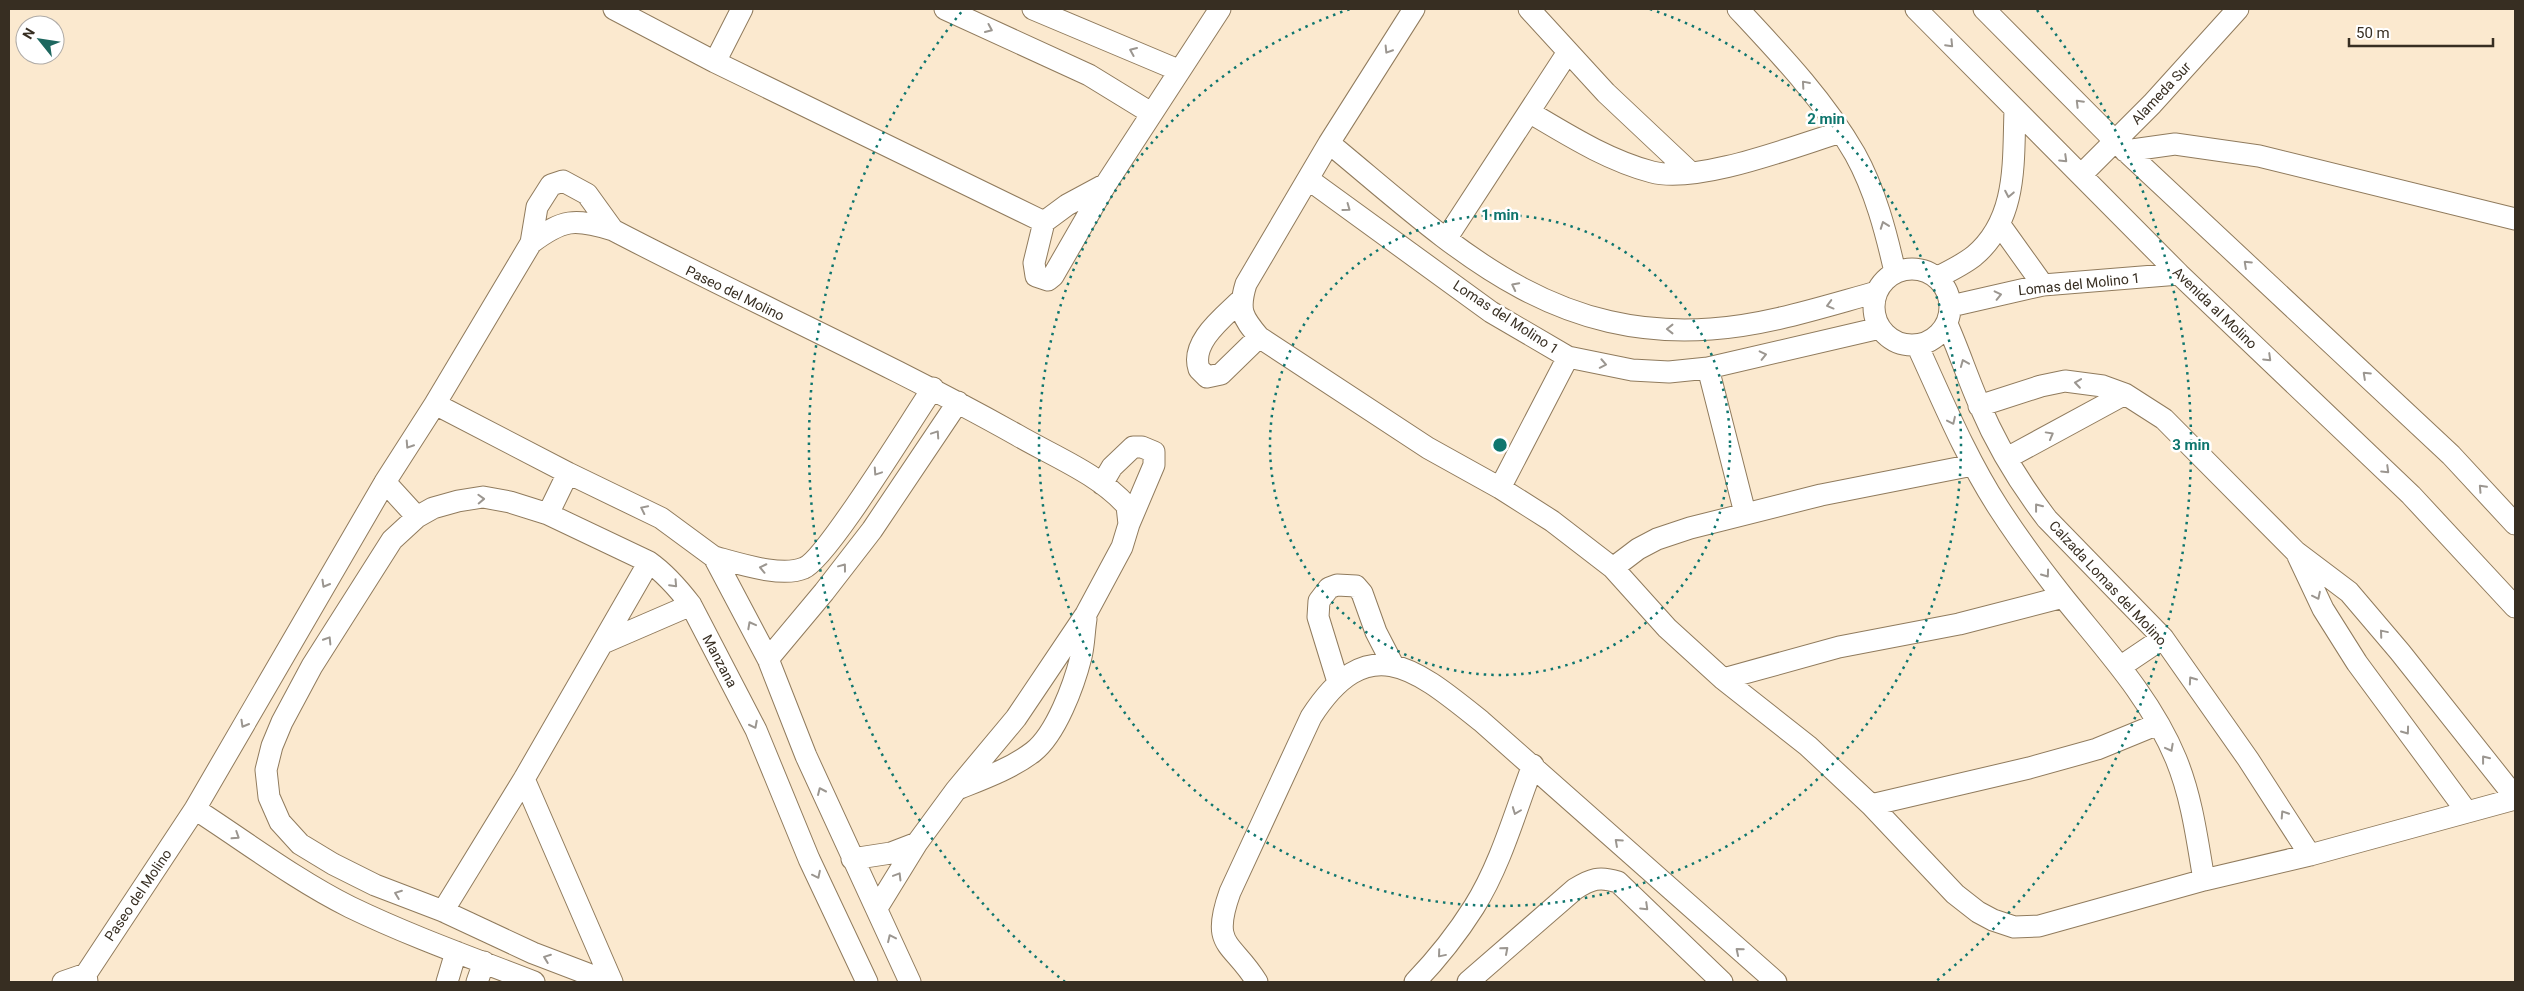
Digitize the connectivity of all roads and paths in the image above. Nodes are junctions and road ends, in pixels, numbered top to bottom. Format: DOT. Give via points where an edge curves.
graph roads {
  1 [pos="614,9"];
  2 [pos="742,9"];
  3 [pos="945,9"];
  4 [pos="1220,9"];
  5 [pos="1414,9"];
  6 [pos="1529,9"];
  7 [pos="1738,9"];
  8 [pos="1916,9"];
  9 [pos="1984,9"];
  10 [pos="2238,9"];
  11 [pos="1044,11"];
  12 [pos="1568,52"];
  13 [pos="715,62"];
  14 [pos="1178,70"];
  15 [pos="2015,110"];
  16 [pos="1529,112"];
  17 [pos="1151,113"];
  18 [pos="1841,132"];
  19 [pos="1329,143"];
  20 [pos="2120,146"];
  21 [pos="1691,173"];
  22 [pos="2081,175"];
  23 [pos="1308,179"];
  24 [pos="1106,184"];
  25 [pos="2515,219"];
  26 [pos="1044,222"];
  27 [pos="2000,225"];
  28 [pos="613,230"];
  29 [pos="1446,239"];
  30 [pos="530,243"];
  31 [pos="1895,272"];
  32 [pos="2179,274"];
  33 [pos="1938,278"];
  34 [pos="2044,285"];
  35 [pos="1877,292"];
  36 [pos="1241,300"];
  37 [pos="1949,315"];
  38 [pos="1880,328"];
  39 [pos="1259,337"];
  40 [pos="1917,345"];
  41 [pos="1568,357"];
  42 [pos="1708,368"];
  43 [pos="933,388"];
  44 [pos="2125,394"];
  45 [pos="958,402"];
  46 [pos="435,404"];
  47 [pos="1979,406"];
  48 [pos="2007,458"];
  49 [pos="1973,464"];
  50 [pos="568,473"];
  51 [pos="385,482"];
  52 [pos="1102,484"];
  53 [pos="1500,488"];
  54 [pos="425,512"];
  55 [pos="1745,513"];
  56 [pos="548,514"];
  57 [pos="1129,524"];
  58 [pos="2515,524"];
  59 [pos="2296,552"];
  60 [pos="714,558"];
  61 [pos="649,562"];
  62 [pos="805,568"];
  63 [pos="1613,568"];
  64 [pos="824,592"];
  65 [pos="2063,597"];
  66 [pos="691,605"];
  67 [pos="2515,607"];
  68 [pos="1086,614"];
  69 [pos="2163,638"];
  70 [pos="602,644"];
  71 [pos="286,650"];
  72 [pos="768,659"];
  73 [pos="1394,664"];
  74 [pos="312,666"];
  75 [pos="2120,667"];
  76 [pos="1723,678"];
  77 [pos="1338,682"];
  78 [pos="2158,724"];
  79 [pos="806,756"];
  80 [pos="1533,765"];
  81 [pos="775,771"];
  82 [pos="524,779"];
  83 [pos="956,790"];
  84 [pos="2515,798"];
  85 [pos="1870,805"];
  86 [pos="195,809"];
  87 [pos="2466,812"];
  88 [pos="917,843"];
  89 [pos="2310,855"];
  90 [pos="852,859"];
  91 [pos="332,864"];
  92 [pos="2204,880"];
  93 [pos="317,889"];
  94 [pos="877,908"];
  95 [pos="443,911"];
  96 [pos="456,952"];
  97 [pos="484,962"];
  98 [pos="570,975"];
  99 [pos="86,978"];
  100 [pos="63,982"];
  101 [pos="447,982"];
  102 [pos="477,982"];
  103 [pos="534,982"];
  104 [pos="610,982"];
  105 [pos="867,982"];
  106 [pos="910,982"];
  107 [pos="1257,982"];
  108 [pos="1415,982"];
  109 [pos="1468,982"];
  110 [pos="1722,982"];
  111 [pos="1776,982"];
  1 -- 13 [label="street"];
  2 -- 13 [label="street"];
  3 -- 17 [label="street, one-way" via="1089,76"];
  4 -- 14 [label="street"];
  5 -- 19 [label="street, one-way"];
  6 -- 12 [label="street"];
  18 -- 7 [label="street, one-way" via="1809,88"];
  8 -- 15 [label="street, Avenida al Molino, one-way"];
  20 -- 9 [label="street, one-way"];
  10 -- 20 [label="street, Alameda Sur"];
  14 -- 11 [label="street, one-way"];
  12 -- 16 [label="street"];
  12 -- 21 [label="street" via="1606,93"];
  13 -- 26 [label="street"];
  14 -- 17 [label="street"];
  15 -- 22 [label="street, Avenida al Molino, one-way"];
  15 -- 27 [label="street, one-way" via="2011,189"];
  16 -- 21 [label="street" via="1599,153 1628,164 1654,172"];
  16 -- 29 [label="street"];
  17 -- 24 [label="street"];
  18 -- 21 [label="street" via="1720,168"];
  31 -- 18 [label="street, one-way" via="1887,234 1870,189"];
  19 -- 23 [label="street"];
  19 -- 29 [label="street"];
  20 -- 22 [label="street, Alameda Sur"];
  20 -- 25 [label="street" via="2175,144 2259,156"];
  58 -- 20 [label="street, one-way" via="2451,455"];
  22 -- 32 [label="street, Avenida al Molino"];
  23 -- 36 [label="street" via="1246,284"];
  23 -- 41 [label="street, Lomas del Molino 1, one-way" via="1491,312"];
  24 -- 26 [label="street"];
  24 -- 26 [label="street" via="1048,280 1036,276 1034,271"];
  27 -- 33 [label="street" via="1973,256"];
  27 -- 34 [label="street"];
  28 -- 30 [label="street, Paseo del Molino" via="587,222 568,222 553,226"];
  28 -- 30 [label="street" via="587,194 563,181 551,184 537,207"];
  28 -- 43 [label="street, Paseo del Molino"];
  35 -- 29 [label="street, one-way" via="1770,321 1711,329 1662,329 1614,324 1552,304 1499,277"];
  30 -- 46 [label="street, Paseo del Molino"];
  31 -- 33 [label="street" via="1918,268"];
  31 -- 35 [label="street" via="1884,280"];
  32 -- 34 [label="street, Lomas del Molino 1"];
  32 -- 67 [label="street, Avenida al Molino, one-way" via="2411,495"];
  33 -- 37 [label="street" via="1949,295"];
  37 -- 34 [label="street, Lomas del Molino 1, one-way"];
  35 -- 38 [label="street" via="1874,304"];
  36 -- 39 [label="street" via="1243,318"];
  36 -- 39 [label="street" via="1202,342 1198,354 1199,370 1207,377 1220,374"];
  37 -- 40 [label="street" via="1935,338"];
  47 -- 37 [label="street, Calzada Lomas del Molino, one-way"];
  38 -- 40 [label="street" via="1902,344"];
  42 -- 38 [label="street, Lomas del Molino 1, one-way"];
  39 -- 53 [label="street" via="1428,448"];
  40 -- 49 [label="street, one-way"];
  41 -- 42 [label="street, Lomas del Molino 1, one-way" via="1632,370 1669,372"];
  41 -- 53 [label="street"];
  42 -- 55 [label="street"];
  43 -- 45 [label="street, Paseo del Molino"];
  43 -- 62 [label="street, one-way" via="830,542"];
  44 -- 47 [label="street, one-way" via="2102,386 2065,381"];
  48 -- 44 [label="street, one-way"];
  44 -- 59 [label="street" via="2164,419"];
  45 -- 52 [label="street, Paseo del Molino"];
  64 -- 45 [label="street, one-way" via="872,530"];
  46 -- 50 [label="street"];
  46 -- 51 [label="street, Paseo del Molino, one-way"];
  47 -- 48 [label="street, Calzada Lomas del Molino"];
  69 -- 48 [label="street, Calzada Lomas del Molino, one-way" via="2047,519"];
  49 -- 55 [label="street" via="1821,494"];
  49 -- 65 [label="street, one-way" via="1998,507"];
  50 -- 56 [label="street"];
  60 -- 50 [label="street, one-way" via="661,518"];
  51 -- 54 [label="street"];
  51 -- 71 [label="street, Paseo del Molino, one-way"];
  52 -- 57 [label="street, Paseo del Molino" via="1127,506"];
  52 -- 57 [label="street" via="1112,467 1134,447 1154,452 1156,459 1152,471"];
  53 -- 63 [label="street" via="1552,521"];
  54 -- 56 [label="street, Manzana, one-way" via="483,497"];
  74 -- 54 [label="street, one-way" via="392,540"];
  55 -- 63 [label="street" via="1657,539"];
  56 -- 61 [label="street, Manzana"];
  57 -- 68 [label="street" via="1122,547"];
  84 -- 59 [label="street, one-way" via="2349,592"];
  59 -- 87 [label="street, one-way" via="2323,609 2357,663"];
  62 -- 60 [label="street, one-way" via="790,572 771,570"];
  72 -- 60 [label="street, one-way"];
  61 -- 66 [label="street, Manzana, one-way" via="662,571"];
  61 -- 70 [label="street"];
  62 -- 64 [label="street"];
  63 -- 76 [label="street" via="1667,628"];
  64 -- 72 [label="street"];
  65 -- 75 [label="street"];
  65 -- 76 [label="street" via="1959,624 1839,647"];
  66 -- 70 [label="street"];
  66 -- 81 [label="street, Manzana, one-way"];
  68 -- 83 [label="street" via="1016,718"];
  68 -- 83 [label="street" via="1081,656 1069,694 1052,729 1034,751 1010,766"];
  69 -- 75 [label="street"];
  89 -- 69 [label="street, Calzada Lomas del Molino, one-way" via="2248,759"];
  70 -- 82 [label="street"];
  71 -- 74 [label="street"];
  71 -- 86 [label="street, Paseo del Molino, one-way"];
  72 -- 79 [label="street"];
  73 -- 77 [label="street" via="1361,670"];
  73 -- 77 [label="street" via="1376,632 1362,593 1356,586 1337,585 1328,588 1319,601 1318,617"];
  73 -- 80 [label="street" via="1435,684"];
  74 -- 91 [label="street" via="282,722 266,770 269,797 280,822 300,844"];
  75 -- 78 [label="street"];
  76 -- 85 [label="street" via="1808,746"];
  77 -- 107 [label="street" via="1311,717 1222,914 1221,932 1227,946"];
  78 -- 85 [label="street" via="2097,749"];
  78 -- 92 [label="street, one-way" via="2189,796"];
  79 -- 81 [label="street"];
  90 -- 79 [label="street, one-way"];
  80 -- 108 [label="street, one-way" via="1496,863 1475,906 1444,951"];
  111 -- 80 [label="street, one-way"];
  81 -- 105 [label="street, Manzana, one-way" via="809,859"];
  82 -- 95 [label="street"];
  82 -- 104 [label="street"];
  83 -- 88 [label="street"];
  84 -- 87 [label="street"];
  85 -- 92 [label="street" via="1955,894 1978,912 2014,927 2039,926"];
  86 -- 93 [label="street, one-way"];
  86 -- 99 [label="street, Paseo del Molino"];
  87 -- 89 [label="street"];
  88 -- 90 [label="street" via="891,853"];
  94 -- 88 [label="street, one-way"];
  89 -- 92 [label="street"];
  90 -- 94 [label="street"];
  91 -- 93 [label="street"];
  95 -- 91 [label="street, one-way"];
  93 -- 96 [label="street" via="350,907"];
  106 -- 94 [label="street, one-way"];
  98 -- 95 [label="street, one-way" via="533,953"];
  96 -- 97 [label="street"];
  96 -- 101 [label="street"];
  97 -- 102 [label="street"];
  97 -- 103 [label="street"];
  98 -- 104 [label="street"];
  99 -- 100 [label="street"];
  109 -- 110 [label="street, one-way" via="1575,889 1592,878 1604,877 1618,882"];
}
